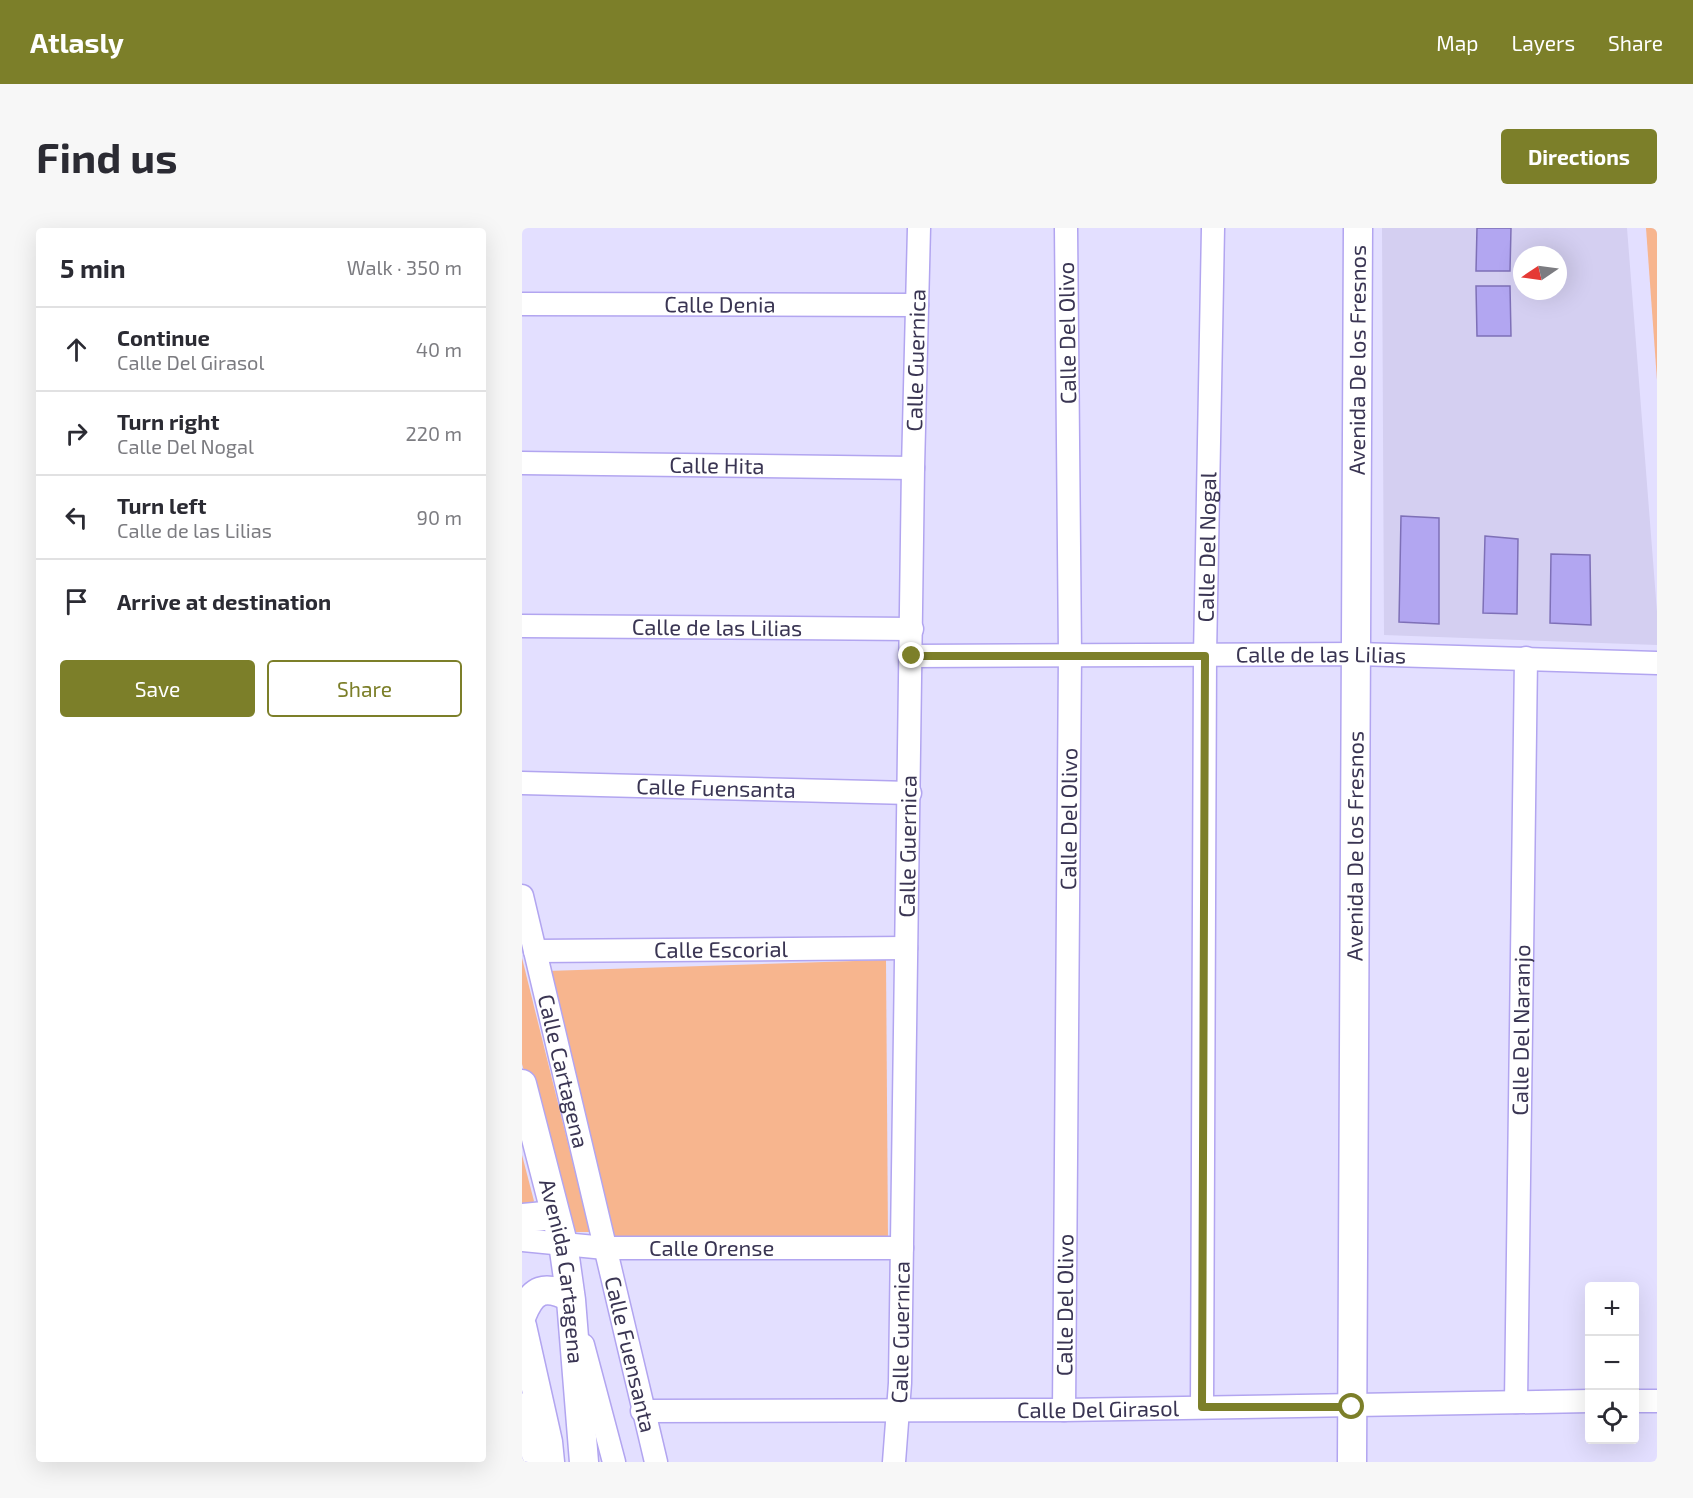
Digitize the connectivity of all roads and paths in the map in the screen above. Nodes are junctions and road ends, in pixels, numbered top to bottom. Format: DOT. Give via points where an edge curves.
graph roads {
  1 [pos="919,228"];
  2 [pos="1066,228"];
  3 [pos="1213,228"];
  4 [pos="1358,228"];
  5 [pos="522,304"];
  6 [pos="917,305"];
  7 [pos="522,463"];
  8 [pos="912,468"];
  9 [pos="522,626"];
  10 [pos="912,629"];
  11 [pos="1070,654"];
  12 [pos="1358,654"];
  13 [pos="912,656"];
  14 [pos="1205,656"];
  15 [pos="1526,658"];
  16 [pos="1657,663"];
  17 [pos="522,783"];
  18 [pos="910,793"];
  19 [pos="522,896"];
  20 [pos="906,948"];
  21 [pos="536,951"];
  22 [pos="522,1084"];
  23 [pos="555,1215"];
  24 [pos="522,1218"];
  25 [pos="522,1239"];
  26 [pos="563,1243"];
  27 [pos="605,1248"];
  28 [pos="902,1248"];
  29 [pos="570,1297"];
  30 [pos="522,1315"];
  31 [pos="522,1326"];
  32 [pos="533,1373"];
  33 [pos="1585,1401"];
  34 [pos="1639,1401"];
  35 [pos="1657,1401"];
  36 [pos="1516,1402"];
  37 [pos="1202,1407"];
  38 [pos="1352,1407"];
  39 [pos="899,1410"];
  40 [pos="1064,1410"];
  41 [pos="642,1411"];
  42 [pos="529,1462"];
  43 [pos="550,1462"];
  44 [pos="584,1462"];
  45 [pos="614,1462"];
  46 [pos="656,1462"];
  47 [pos="894,1462"];
  48 [pos="1352,1462"];
  1 -- 6 [label="street, Calle Guernica"];
  2 -- 11 [label="street, Calle Del Olivo"];
  3 -- 14 [label="street, Calle Del Nogal"];
  4 -- 12 [label="street, Avenida De los Fresnos"];
  5 -- 6 [label="street, Calle Denia"];
  6 -- 8 [label="street, Calle Guernica"];
  7 -- 8 [label="street, Calle Hita"];
  8 -- 10 [label="street, Calle Guernica"];
  9 -- 10 [label="street, Calle de las Lilias"];
  10 -- 13 [label="street, Calle Guernica"];
  11 -- 13 [label="street, Calle de las Lilias"];
  11 -- 14 [label="street, Calle de las Lilias"];
  11 -- 40 [label="street, Calle Del Olivo"];
  12 -- 14 [label="street, Calle de las Lilias"];
  12 -- 15 [label="street, Calle de las Lilias"];
  12 -- 38 [label="street, Avenida De los Fresnos"];
  13 -- 18 [label="street, Calle Guernica"];
  14 -- 37 [label="street, Calle Del Nogal"];
  15 -- 16 [label="street, Calle de las Lilias"];
  15 -- 36 [label="street, Calle Del Naranjo"];
  17 -- 18 [label="street, Calle Fuensanta"];
  18 -- 20 [label="street, Calle Guernica"];
  19 -- 21 [label="street, Calle Cartagena"];
  20 -- 21 [label="street, Calle Escorial"];
  20 -- 28 [label="street, Calle Guernica"];
  21 -- 27 [label="street, Calle Cartagena"];
  22 -- 23 [label="street, Avenida Cartagena"];
  23 -- 24 [label="street"];
  23 -- 26 [label="street, Avenida Cartagena"];
  25 -- 26 [label="street, Calle Orense"];
  26 -- 27 [label="street, Calle Orense"];
  26 -- 29 [label="street, Avenida Cartagena"];
  27 -- 28 [label="street, Calle Orense"];
  27 -- 41 [label="street, Calle Fuensanta"];
  28 -- 39 [label="street, Calle Guernica"];
  29 -- 30 [label="street" via="545,1289 534,1295"];
  29 -- 44 [label="street, Avenida Cartagena"];
  29 -- 45 [label="street"];
  31 -- 32 [label="street, Avenida Cartagena"];
  32 -- 42 [label="street"];
  32 -- 43 [label="street, Avenida Cartagena"];
  33 -- 36 [label="street, Calle Del Girasol"];
  34 -- 35 [label="street"];
  36 -- 38 [label="street, Calle Del Girasol"];
  37 -- 38 [label="street, Calle Del Girasol"];
  37 -- 40 [label="street, Calle Del Girasol"];
  38 -- 48 [label="street, Avenida De los Fresnos"];
  39 -- 40 [label="street, Calle Del Girasol"];
  39 -- 41 [label="street, Calle Del Girasol"];
  39 -- 47 [label="street, Calle Guernica"];
  41 -- 46 [label="street, Calle Fuensanta"];
}
